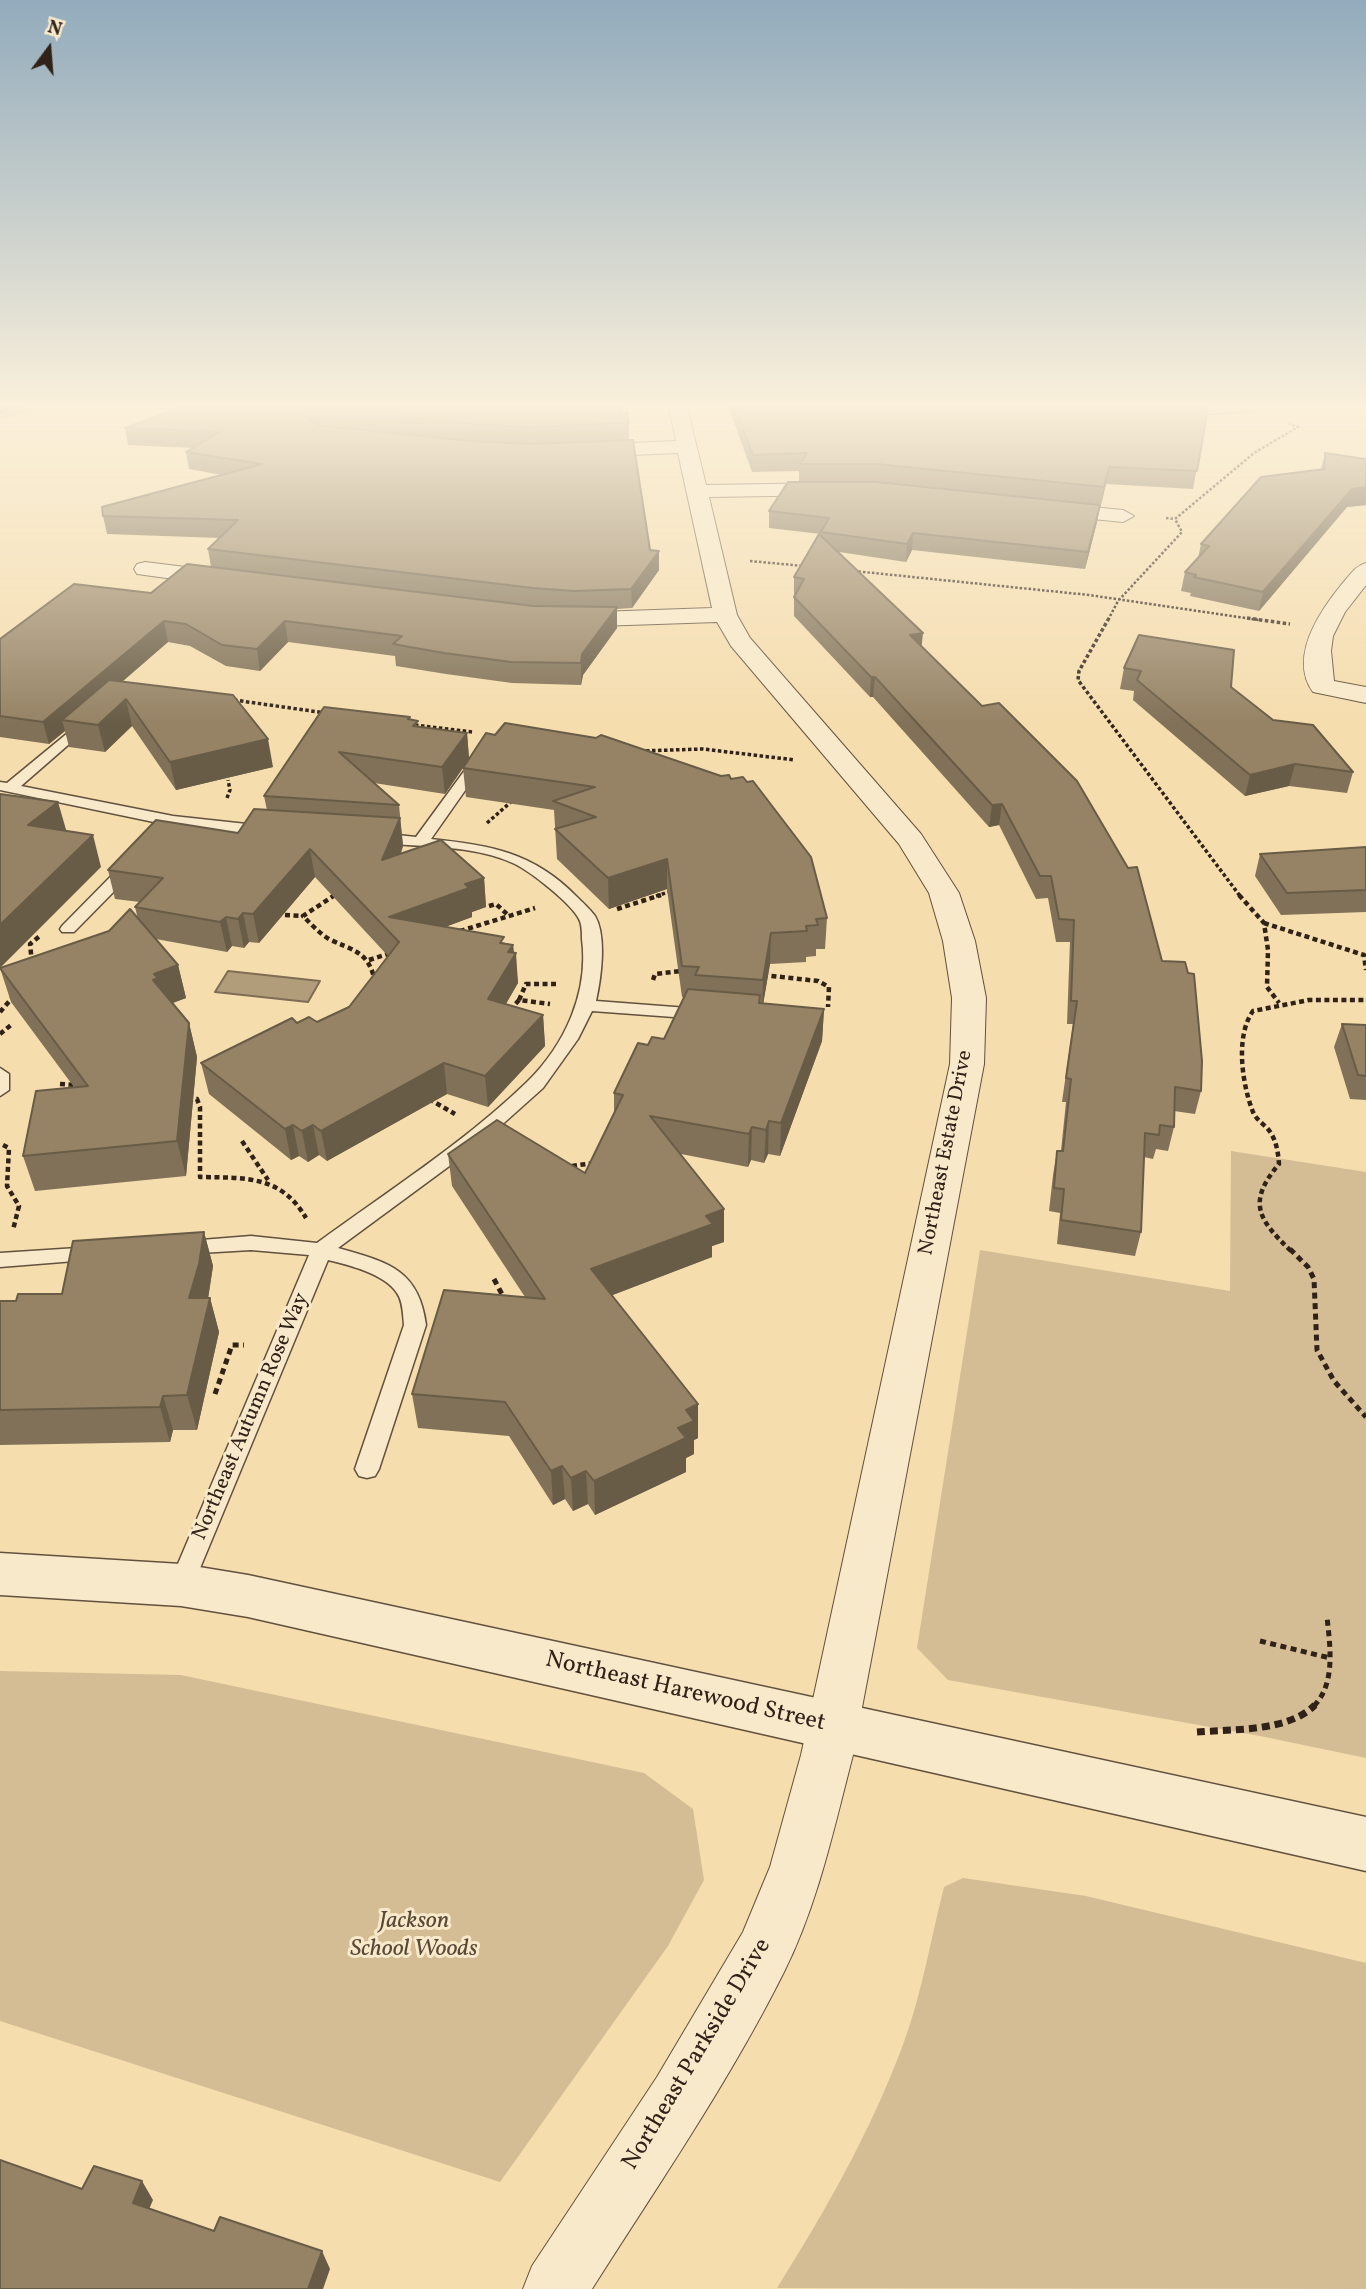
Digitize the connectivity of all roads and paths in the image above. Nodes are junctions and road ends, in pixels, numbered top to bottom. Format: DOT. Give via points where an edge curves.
graph roads {
  1 [pos="700,510"];
  2 [pos="1063,510"];
  3 [pos="1186,510"];
  4 [pos="1123,516"];
  5 [pos="1166,518"];
  6 [pos="1175,519"];
  7 [pos="747,561"];
  8 [pos="811,567"];
  9 [pos="145,569"];
  10 [pos="1366,570"];
  11 [pos="852,571"];
  12 [pos="242,581"];
  13 [pos="1118,601"];
  14 [pos="725,615"];
  15 [pos="548,618"];
  16 [pos="1294,625"];
  17 [pos="1366,695"];
  18 [pos="225,698"];
  19 [pos="95,713"];
  20 [pos="329,713"];
  21 [pos="407,724"];
  22 [pos="474,732"];
  23 [pos="487,749"];
  24 [pos="638,751"];
  25 [pos="807,763"];
  26 [pos="5,787"];
  27 [pos="520,794"];
  28 [pos="173,821"];
  29 [pos="481,829"];
  30 [pos="288,833"];
  31 [pos="364,838"];
  32 [pos="422,841"];
  33 [pos="679,890"];
  34 [pos="342,891"];
  35 [pos="546,905"];
  36 [pos="489,906"];
  37 [pos="616,909"];
  38 [pos="285,915"];
  39 [pos="509,915"];
  40 [pos="303,916"];
  41 [pos="1264,923"];
  42 [pos="68,929"];
  43 [pos="458,932"];
  44 [pos="45,933"];
  45 [pos="394,952"];
  46 [pos="369,960"];
  47 [pos="33,965"];
  48 [pos="1366,970"];
  49 [pos="682,971"];
  50 [pos="750,974"];
  51 [pos="561,984"];
  52 [pos="652,984"];
  53 [pos="375,985"];
  54 [pos="22,988"];
  55 [pos="519,1000"];
  56 [pos="1366,1000"];
  57 [pos="1279,1003"];
  58 [pos="558,1005"];
  59 [pos="585,1005"];
  60 [pos="828,1007"];
  61 [pos="0,1012"];
  62 [pos="507,1013"];
  63 [pos="719,1016"];
  64 [pos="11,1026"];
  65 [pos="0,1034"];
  66 [pos="0,1074"];
  67 [pos="60,1084"];
  68 [pos="86,1086"];
  69 [pos="0,1090"];
  70 [pos="425,1096"];
  71 [pos="184,1100"];
  72 [pos="458,1115"];
  73 [pos="242,1141"];
  74 [pos="3,1145"];
  75 [pos="560,1162"];
  76 [pos="599,1163"];
  77 [pos="269,1181"];
  78 [pos="18,1217"];
  79 [pos="309,1225"];
  80 [pos="168,1248"];
  81 [pos="322,1249"];
  82 [pos="114,1253"];
  83 [pos="0,1260"];
  84 [pos="494,1279"];
  85 [pos="494,1307"];
  86 [pos="248,1345"];
  87 [pos="215,1394"];
  88 [pos="1366,1417"];
  89 [pos="367,1469"];
  90 [pos="0,1574"];
  91 [pos="181,1585"];
  92 [pos="1327,1617"];
  93 [pos="1260,1641"];
  94 [pos="1330,1658"];
  95 [pos="832,1726"];
  96 [pos="1197,1732"];
  97 [pos="1366,1844"];
  98 [pos="555,2289"];
  1 -- 14 [label="street, Northeast Estate Drive"];
  2 -- 4 [label="street"];
  3 -- 6 [label="path"];
  5 -- 6 [label="path"];
  6 -- 13 [label="path" via="1182,532"];
  7 -- 8 [label="path"];
  9 -- 12 [label="street"];
  10 -- 17 [label="street" via="1322,627 1317,664 1322,687"];
  11 -- 13 [label="path"];
  13 -- 16 [label="path"];
  13 -- 41 [label="path" via="1078,680"];
  14 -- 15 [label="street"];
  14 -- 95 [label="street, Northeast Estate Drive" via="740,641 911,840 944,893 969,998 967,1065"];
  18 -- 20 [label="path"];
  19 -- 26 [label="lane"];
  21 -- 22 [label="path"];
  23 -- 32 [label="lane"];
  24 -- 25 [label="path" via="714,750"];
  26 -- 28 [label="lane"];
  27 -- 29 [label="path"];
  28 -- 30 [label="lane"];
  28 -- 42 [label="lane"];
  31 -- 32 [label="lane"];
  32 -- 59 [label="lane" via="482,849 521,862 562,891 588,918 594,964"];
  33 -- 37 [label="path"];
  34 -- 40 [label="path"];
  35 -- 39 [label="path"];
  36 -- 39 [label="path" via="496,904"];
  38 -- 40 [label="path"];
  39 -- 43 [label="path"];
  40 -- 46 [label="path" via="324,936 361,951"];
  41 -- 48 [label="path" via="1364,955"];
  41 -- 57 [label="path" via="1267,988"];
  44 -- 47 [label="path" via="30,944"];
  45 -- 46 [label="path"];
  46 -- 53 [label="path"];
  49 -- 52 [label="path" via="655,974"];
  50 -- 60 [label="path" via="818,981 829,987"];
  51 -- 55 [label="path" via="526,984"];
  54 -- 61 [label="path"];
  55 -- 58 [label="path"];
  55 -- 62 [label="path"];
  56 -- 57 [label="path"];
  57 -- 88 [label="path" via="1253,1010 1244,1023 1243,1069 1252,1110 1275,1138 1279,1164 1264,1182 1260,1214 1265,1226 1314,1279 1317,1350 1334,1381"];
  59 -- 63 [label="lane"];
  59 -- 81 [label="lane" via="569,1039 536,1084 479,1135"];
  64 -- 65 [label="path"];
  66 -- 69 [label="lane"];
  67 -- 68 [label="path"];
  70 -- 72 [label="path"];
  71 -- 77 [label="path" via="197,1099 201,1107 200,1177"];
  73 -- 77 [label="path"];
  74 -- 78 [label="path" via="9,1148 7,1186 19,1199"];
  75 -- 76 [label="path" via="573,1167"];
  77 -- 79 [label="path" via="300,1203"];
  80 -- 81 [label="lane" via="262,1241"];
  81 -- 89 [label="lane" via="375,1268 402,1284 412,1301 415,1325"];
  81 -- 91 [label="lane, Northeast Autumn Rose Way"];
  82 -- 83 [label="lane"];
  84 -- 85 [label="path" via="506,1302"];
  86 -- 87 [label="path" via="232,1345"];
  90 -- 91 [label="street, Northeast Harewood Street"];
  91 -- 95 [label="street, Northeast Harewood Street" via="434,1636"];
  92 -- 94 [label="path"];
  93 -- 94 [label="path"];
  94 -- 96 [label="path" via="1319,1702 1298,1717"];
  95 -- 97 [label="street, Northeast Harewood Street"];
  95 -- 98 [label="street, Northeast Parkside Drive" via="797,1867 764,1951 678,2098"];
}
